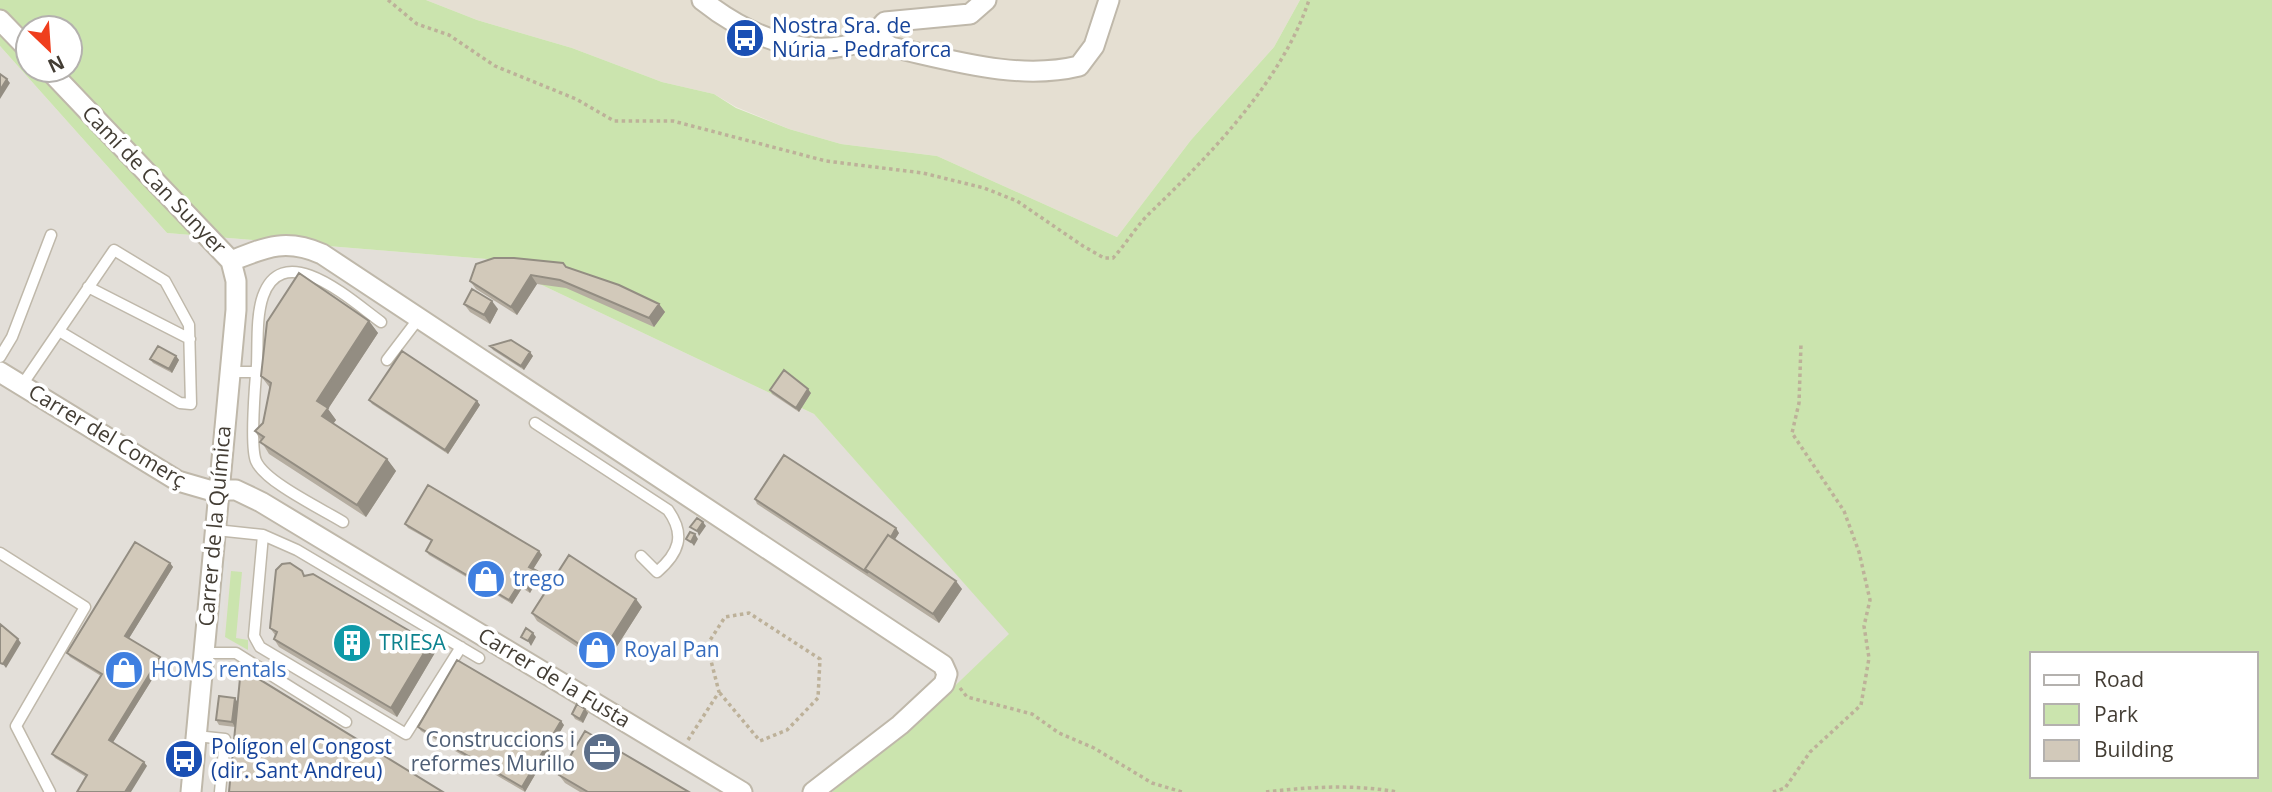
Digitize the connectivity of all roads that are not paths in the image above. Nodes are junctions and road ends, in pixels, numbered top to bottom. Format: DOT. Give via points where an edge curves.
graph roads {
  1 [pos="702,0"];
  2 [pos="986,0"];
  3 [pos="1109,0"];
  4 [pos="0,20"];
  5 [pos="14,34"];
  6 [pos="874,37"];
  7 [pos="62,84"];
  8 [pos="51,234"];
  9 [pos="231,261"];
  10 [pos="88,287"];
  11 [pos="419,318"];
  12 [pos="381,322"];
  13 [pos="59,331"];
  14 [pos="190,339"];
  15 [pos="0,357"];
  16 [pos="387,360"];
  17 [pos="0,372"];
  18 [pos="230,372"];
  19 [pos="256,372"];
  20 [pos="22,385"];
  21 [pos="535,423"];
  22 [pos="629,457"];
  23 [pos="617,477"];
  24 [pos="217,491"];
  25 [pos="343,522"];
  26 [pos="216,530"];
  27 [pos="263,535"];
  28 [pos="0,553"];
  29 [pos="641,556"];
  30 [pos="461,647"];
  31 [pos="203,653"];
  32 [pos="479,659"];
  33 [pos="346,722"];
  34 [pos="196,736"];
  35 [pos="50,792"];
  36 [pos="191,792"];
  37 [pos="220,792"];
  38 [pos="742,792"];
  39 [pos="813,792"];
  1 -- 6 [label="street" via="772,41 834,48"];
  2 -- 6 [label="street" via="970,14 885,22"];
  3 -- 6 [label="street" via="1094,46 1079,66 1051,73 968,64 891,47"];
  4 -- 5 [label="street"];
  7 -- 9 [label="street, Camí de Can Sunyer"];
  8 -- 15 [label="lane"];
  9 -- 11 [label="street" via="279,243 307,247"];
  9 -- 18 [label="street, Carrer de la Química" via="236,310"];
  10 -- 13 [label="lane"];
  10 -- 14 [label="lane"];
  10 -- 14 [label="lane" via="114,250 166,281 189,325"];
  11 -- 16 [label="lane"];
  11 -- 22 [label="street"];
  12 -- 19 [label="lane" via="317,277 298,271 279,276 262,298"];
  13 -- 14 [label="lane" via="180,403 191,404"];
  13 -- 20 [label="lane"];
  17 -- 20 [label="street, Carrer del Comerç"];
  18 -- 19 [label="lane"];
  18 -- 24 [label="street, Carrer de la Química"];
  19 -- 25 [label="lane" via="255,460 266,474"];
  20 -- 24 [label="street, Carrer del Comerç" via="178,481"];
  21 -- 23 [label="lane"];
  22 -- 23 [label="lane"];
  22 -- 39 [label="street" via="943,665 947,674 944,684"];
  23 -- 29 [label="lane" via="668,510 678,525 679,541 657,572"];
  24 -- 26 [label="street, Carrer de la Química"];
  24 -- 38 [label="street, Carrer de la Fusta" via="236,490 261,502"];
  26 -- 27 [label="lane"];
  26 -- 31 [label="street, Carrer de la Química"];
  27 -- 30 [label="lane" via="297,550"];
  27 -- 30 [label="lane" via="254,636 260,647 406,734"];
  28 -- 35 [label="lane" via="85,607 16,726"];
  30 -- 32 [label="lane"];
  31 -- 33 [label="lane" via="236,653"];
  31 -- 34 [label="street, Carrer de la Química"];
  34 -- 36 [label="street, Carrer de la Química"];
  34 -- 37 [label="lane" via="225,739"];
}
